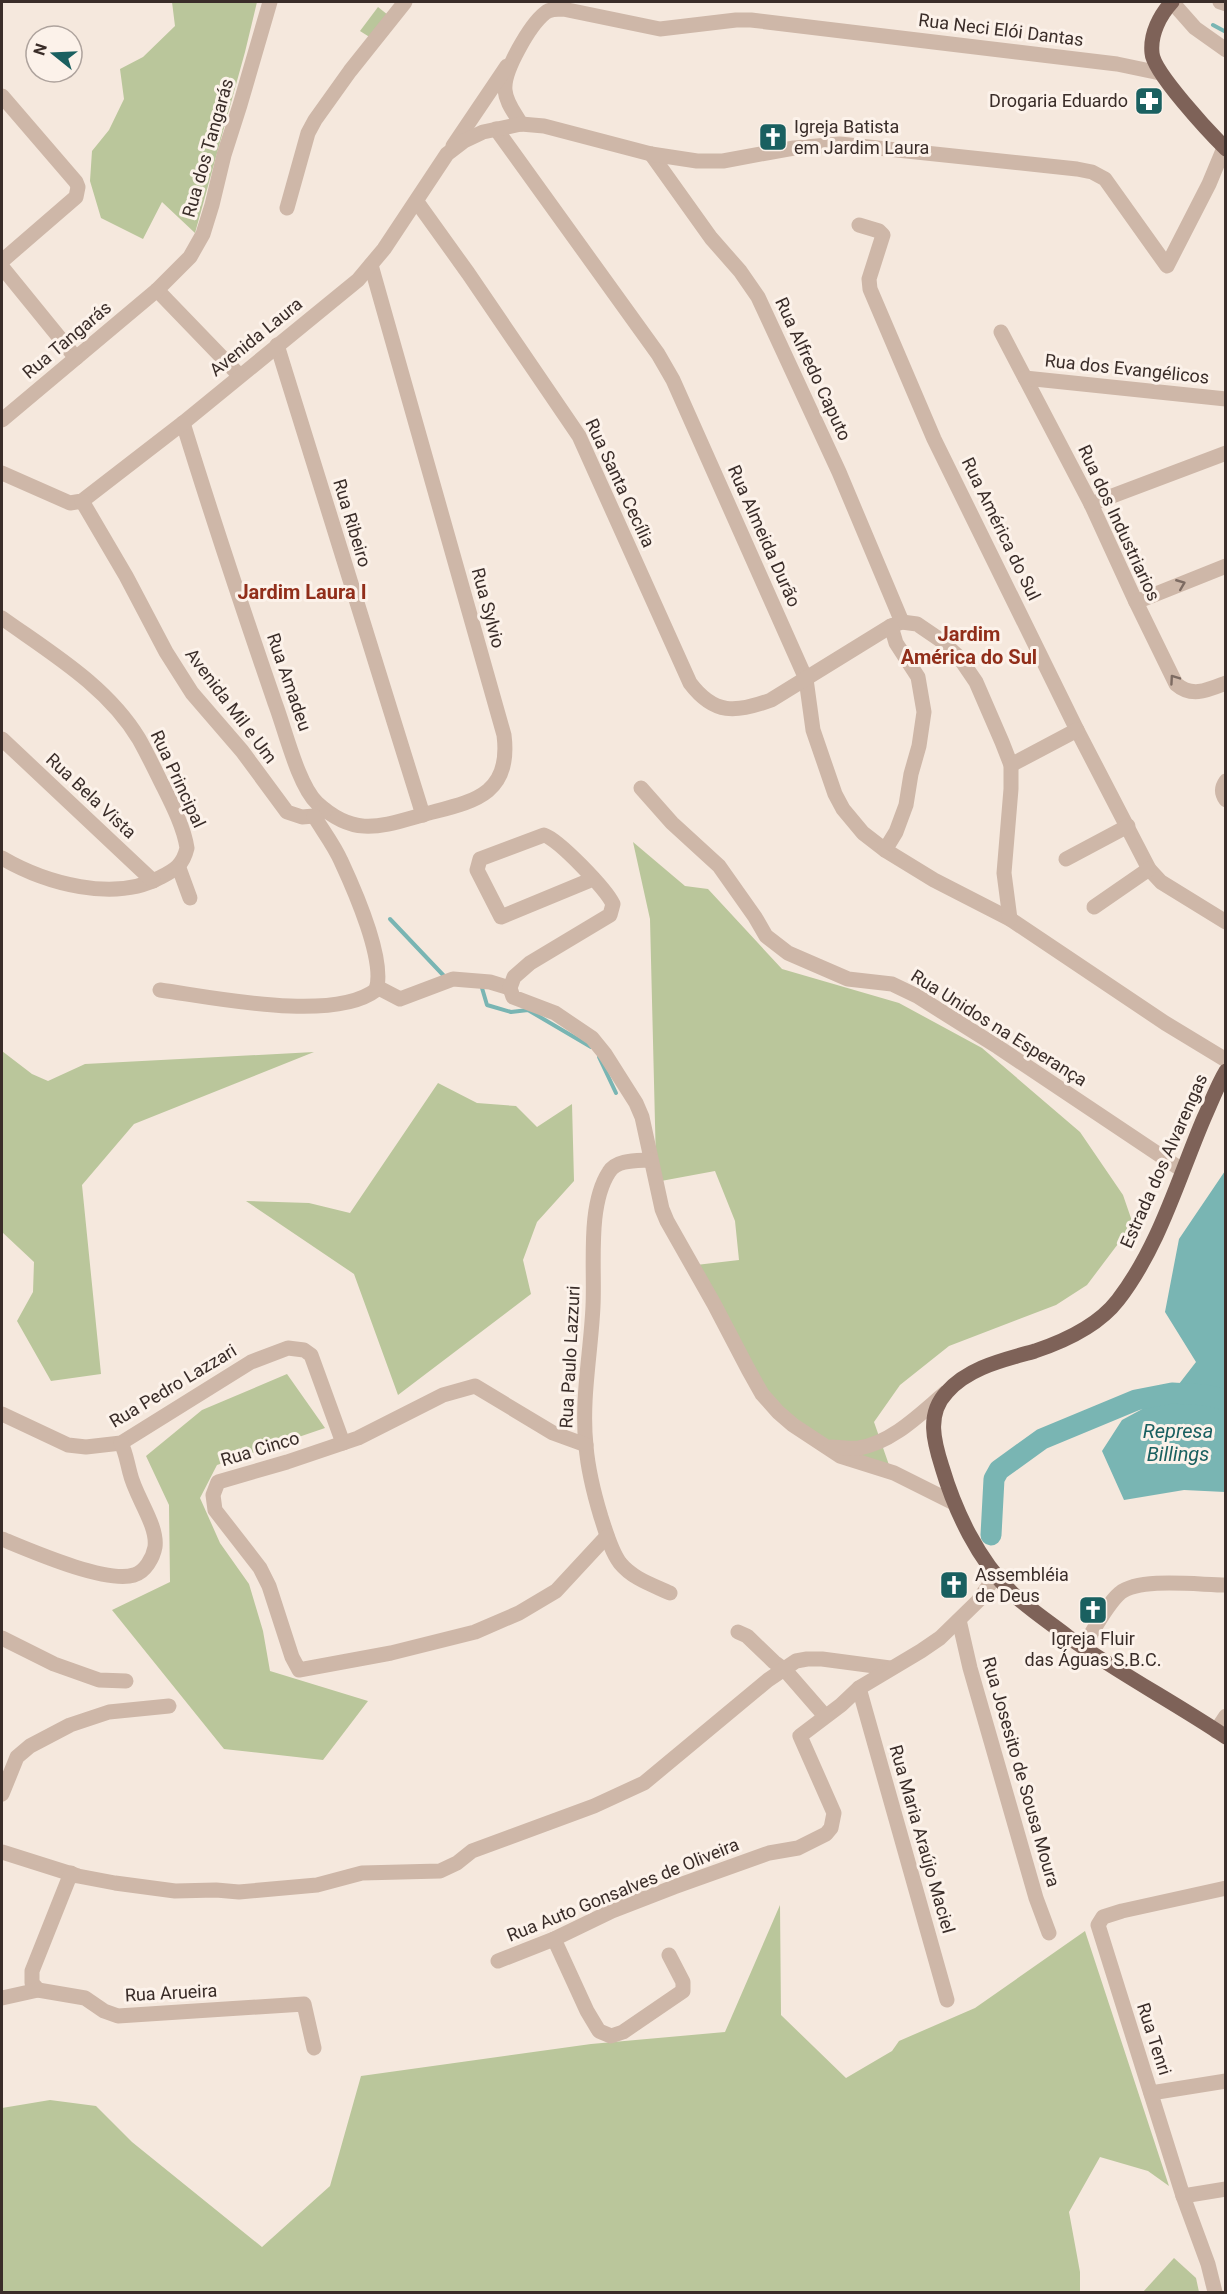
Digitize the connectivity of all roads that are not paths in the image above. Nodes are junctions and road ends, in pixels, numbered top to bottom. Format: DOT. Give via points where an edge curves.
graph roads {
  1 [pos="270,2"];
  2 [pos="405,2"];
  3 [pos="1172,2"];
  4 [pos="1220,2"];
  5 [pos="1226,4"];
  6 [pos="560,7"];
  7 [pos="1226,50"];
  8 [pos="516,54"];
  9 [pos="1160,73"];
  10 [pos="2,96"];
  11 [pos="521,124"];
  12 [pos="496,129"];
  13 [pos="1225,149"];
  14 [pos="447,154"];
  15 [pos="651,154"];
  16 [pos="417,202"];
  17 [pos="287,208"];
  18 [pos="859,225"];
  19 [pos="2,261"];
  20 [pos="371,265"];
  21 [pos="2,267"];
  22 [pos="157,290"];
  23 [pos="1001,332"];
  24 [pos="277,345"];
  25 [pos="76,358"];
  26 [pos="239,375"];
  27 [pos="1025,378"];
  28 [pos="1226,399"];
  29 [pos="2,420"];
  30 [pos="183,423"];
  31 [pos="1226,453"];
  32 [pos="2,473"];
  33 [pos="82,501"];
  34 [pos="1091,504"];
  35 [pos="1226,566"];
  36 [pos="1136,602"];
  37 [pos="2,618"];
  38 [pos="897,624"];
  39 [pos="806,679"];
  40 [pos="1226,683"];
  41 [pos="1077,730"];
  42 [pos="2,739"];
  43 [pos="1011,765"];
  44 [pos="641,788"];
  45 [pos="320,813"];
  46 [pos="423,815"];
  47 [pos="1128,826"];
  48 [pos="885,850"];
  49 [pos="2,858"];
  50 [pos="1066,859"];
  51 [pos="179,868"];
  52 [pos="1149,869"];
  53 [pos="593,879"];
  54 [pos="147,884"];
  55 [pos="190,898"];
  56 [pos="1094,907"];
  57 [pos="1010,919"];
  58 [pos="1226,922"];
  59 [pos="376,988"];
  60 [pos="510,988"];
  61 [pos="160,990"];
  62 [pos="1226,1060"];
  63 [pos="1226,1071"];
  64 [pos="651,1160"];
  65 [pos="1182,1170"];
  66 [pos="946,1392"];
  67 [pos="2,1414"];
  68 [pos="121,1443"];
  69 [pos="343,1443"];
  70 [pos="586,1445"];
  71 [pos="825,1446"];
  72 [pos="954,1503"];
  73 [pos="607,1536"];
  74 [pos="2,1539"];
  75 [pos="996,1575"];
  76 [pos="1226,1585"];
  77 [pos="670,1593"];
  78 [pos="960,1620"];
  79 [pos="738,1632"];
  80 [pos="2,1638"];
  81 [pos="1083,1647"];
  82 [pos="890,1668"];
  83 [pos="785,1670"];
  84 [pos="126,1681"];
  85 [pos="859,1688"];
  86 [pos="169,1706"];
  87 [pos="825,1716"];
  88 [pos="1226,1716"];
  89 [pos="1221,1734"];
  90 [pos="9,1755"];
  91 [pos="2,1794"];
  92 [pos="2,1852"];
  93 [pos="71,1873"];
  94 [pos="1226,1888"];
  95 [pos="1049,1934"];
  96 [pos="554,1939"];
  97 [pos="669,1955"];
  98 [pos="498,1961"];
  99 [pos="38,1990"];
  100 [pos="2,1998"];
  101 [pos="947,2000"];
  102 [pos="314,2048"];
  103 [pos="1226,2081"];
  104 [pos="1151,2094"];
  105 [pos="1226,2189"];
  106 [pos="1183,2196"];
  107 [pos="1215,2292"];
  1 -- 22 [label="street, Rua dos Tangarás" via="203,234 190,256"];
  2 -- 17 [label="street" via="315,120"];
  3 -- 7 [label="street" via="1195,28"];
  3 -- 9 [label="main road" via="1153,39 1151,55"];
  4 -- 5 [label="street"];
  6 -- 8 [label="street" via="546,12"];
  6 -- 9 [label="street, Rua Neci Elói Dantas" via="654,29 751,20 1117,64"];
  8 -- 11 [label="street" via="505,93"];
  8 -- 14 [label="street"];
  9 -- 13 [label="main road"];
  10 -- 19 [label="street" via="78,187 76,197"];
  11 -- 12 [label="street, Avenida Laura"];
  11 -- 15 [label="street" via="570,132"];
  12 -- 14 [label="street, Avenida Laura" via="464,141"];
  12 -- 39 [label="street, Rua Almeida Durão" via="673,380"];
  13 -- 15 [label="street" via="1167,266 1105,179 1092,172 840,144 723,161"];
  14 -- 16 [label="street, Avenida Laura"];
  15 -- 38 [label="street, Rua Alfredo Caputo" via="758,297 839,472"];
  16 -- 20 [label="street, Avenida Laura"];
  16 -- 39 [label="street, Rua Santa Cecília" via="579,436 697,692 714,706 742,709 771,700"];
  18 -- 41 [label="street, Rua América do Sul" via="883,235 869,279 870,289 934,439"];
  20 -- 24 [label="street, Avenida Laura"];
  20 -- 46 [label="street, Rua Sylvio" via="506,748 497,779 486,793 464,804"];
  21 -- 25 [label="street"];
  22 -- 25 [label="street, Rua Tangarás"];
  22 -- 26 [label="street"];
  23 -- 27 [label="street, Rua dos Industriarios"];
  24 -- 26 [label="street, Avenida Laura"];
  24 -- 46 [label="street, Rua Ribeiro"];
  25 -- 29 [label="street, Rua Tangarás"];
  26 -- 30 [label="street, Avenida Laura"];
  27 -- 28 [label="street, Rua dos Evangélicos"];
  27 -- 34 [label="street, Rua dos Industriarios"];
  30 -- 33 [label="street, Avenida Laura"];
  30 -- 45 [label="street, Rua Amadeu" via="301,776"];
  31 -- 34 [label="street"];
  32 -- 33 [label="street" via="70,503"];
  33 -- 45 [label="street, Avenida Mil e Um" via="192,693 287,812 302,817"];
  34 -- 36 [label="street, Rua dos Industriarios"];
  36 -- 35 [label="street, one-way"];
  40 -- 36 [label="street, Rua dos Industriarios, one-way" via="1202,692 1182,689 1176,684"];
  37 -- 51 [label="street, Rua Principal" via="68,664 107,698 138,738 186,841"];
  38 -- 39 [label="street, Rua Santa Cecília"];
  38 -- 43 [label="street" via="917,624 959,657 975,682"];
  38 -- 48 [label="street, Rua Alfredo Caputo" via="896,643 918,677 924,712 906,805"];
  39 -- 48 [label="street, Rua Almeida Durão" via="813,730 835,794 862,833"];
  41 -- 43 [label="street"];
  41 -- 47 [label="street, Rua América do Sul"];
  42 -- 54 [label="street, Rua Bela Vista"];
  43 -- 57 [label="street" via="1004,873"];
  44 -- 65 [label="street, Rua Unidos na Esperança" via="718,866 766,936 788,953 848,979 892,984 917,996"];
  45 -- 46 [label="street, Rua Sylvio" via="348,824 375,828"];
  45 -- 59 [label="street" via="368,930 378,968"];
  47 -- 50 [label="street"];
  47 -- 52 [label="street, Rua América do Sul"];
  48 -- 57 [label="street, Rua Almeida Durão"];
  49 -- 54 [label="street" via="35,874 103,890"];
  51 -- 54 [label="street"];
  51 -- 55 [label="street"];
  52 -- 56 [label="street"];
  52 -- 58 [label="street, Rua América do Sul" via="1161,882"];
  53 -- 53 [label="street" via="555,840 544,835 480,859 477,870 501,917"];
  53 -- 60 [label="street" via="612,901 610,915 530,963 514,977"];
  57 -- 62 [label="street, Rua Almeida Durão"];
  59 -- 60 [label="street" via="400,999 448,981 490,982"];
  59 -- 61 [label="street" via="349,1002 330,1005 246,1002"];
  60 -- 64 [label="street" via="513,997 555,1013 597,1044 636,1103"];
  63 -- 65 [label="main road, Estrada dos Alvarengas"];
  64 -- 70 [label="street, Rua Paulo Lazzuri" via="616,1165 609,1171 600,1194 586,1382"];
  64 -- 71 [label="street" via="662,1209 674,1235 762,1394 793,1425"];
  65 -- 66 [label="main road, Estrada dos Alvarengas" via="1160,1229 1117,1302 1101,1317 1061,1341 986,1366 965,1376"];
  66 -- 71 [label="street" via="894,1434 875,1444 856,1448"];
  66 -- 72 [label="main road, Estrada dos Alvarengas" via="937,1406 933,1440"];
  67 -- 68 [label="street, Rua Pedro Lazzari" via="68,1445 86,1448"];
  68 -- 69 [label="street, Rua Pedro Lazzari" via="251,1362 278,1350 297,1348 311,1355"];
  68 -- 74 [label="street" via="154,1533 155,1546 144,1569 134,1575 101,1573"];
  69 -- 70 [label="street, Rua Cinco" via="443,1395 475,1386 553,1433"];
  69 -- 73 [label="street, Rua Cinco" via="218,1482 213,1495 215,1510 260,1568 269,1586 299,1670 475,1632 519,1613 556,1591"];
  70 -- 73 [label="street, Rua Paulo Lazzuri"];
  71 -- 72 [label="street" via="840,1456 894,1473"];
  72 -- 75 [label="main road, Estrada dos Alvarengas"];
  73 -- 77 [label="street, Rua Paulo Lazzuri" via="620,1562 630,1572"];
  75 -- 78 [label="street, Rua Auto Gonsalves de Oliveira"];
  75 -- 81 [label="main road, Estrada dos Alvarengas" via="1027,1606"];
  76 -- 81 [label="street" via="1155,1584 1128,1588 1113,1601"];
  78 -- 82 [label="street, Rua Auto Gonsalves de Oliveira" via="921,1651"];
  78 -- 95 [label="street, Rua Josesito de Sousa Moura" via="970,1668"];
  79 -- 83 [label="street"];
  80 -- 84 [label="street" via="54,1664 99,1680"];
  81 -- 89 [label="main road, Estrada dos Alvarengas"];
  82 -- 83 [label="street" via="807,1659"];
  82 -- 85 [label="street, Rua Auto Gonsalves de Oliveira"];
  83 -- 87 [label="street"];
  83 -- 93 [label="street" via="644,1783 594,1806 472,1851 440,1871 362,1873 317,1885 239,1892 175,1891"];
  85 -- 87 [label="street, Rua Auto Gonsalves de Oliveira"];
  85 -- 101 [label="street, Rua Maria Araújo Maciel"];
  86 -- 90 [label="street" via="109,1712 70,1725"];
  87 -- 96 [label="street, Rua Auto Gonsalves de Oliveira" via="800,1736 834,1813 826,1834 798,1848 769,1853 674,1887"];
  88 -- 89 [label="street"];
  90 -- 91 [label="street"];
  92 -- 93 [label="street"];
  93 -- 99 [label="street" via="32,1971 32,1983"];
  94 -- 104 [label="street, Rua Tenri" via="1122,1911 1103,1917 1098,1925"];
  96 -- 97 [label="street" via="586,2011 602,2034 611,2036 683,1991 683,1982"];
  96 -- 98 [label="street, Rua Auto Gonsalves de Oliveira"];
  99 -- 100 [label="street, Rua Arueira"];
  99 -- 102 [label="street, Rua Arueira" via="85,1998 117,2016 304,2004"];
  103 -- 104 [label="street"];
  104 -- 106 [label="street, Rua Tenri"];
  105 -- 106 [label="street"];
  106 -- 107 [label="street, Rua Tenri"];
}
